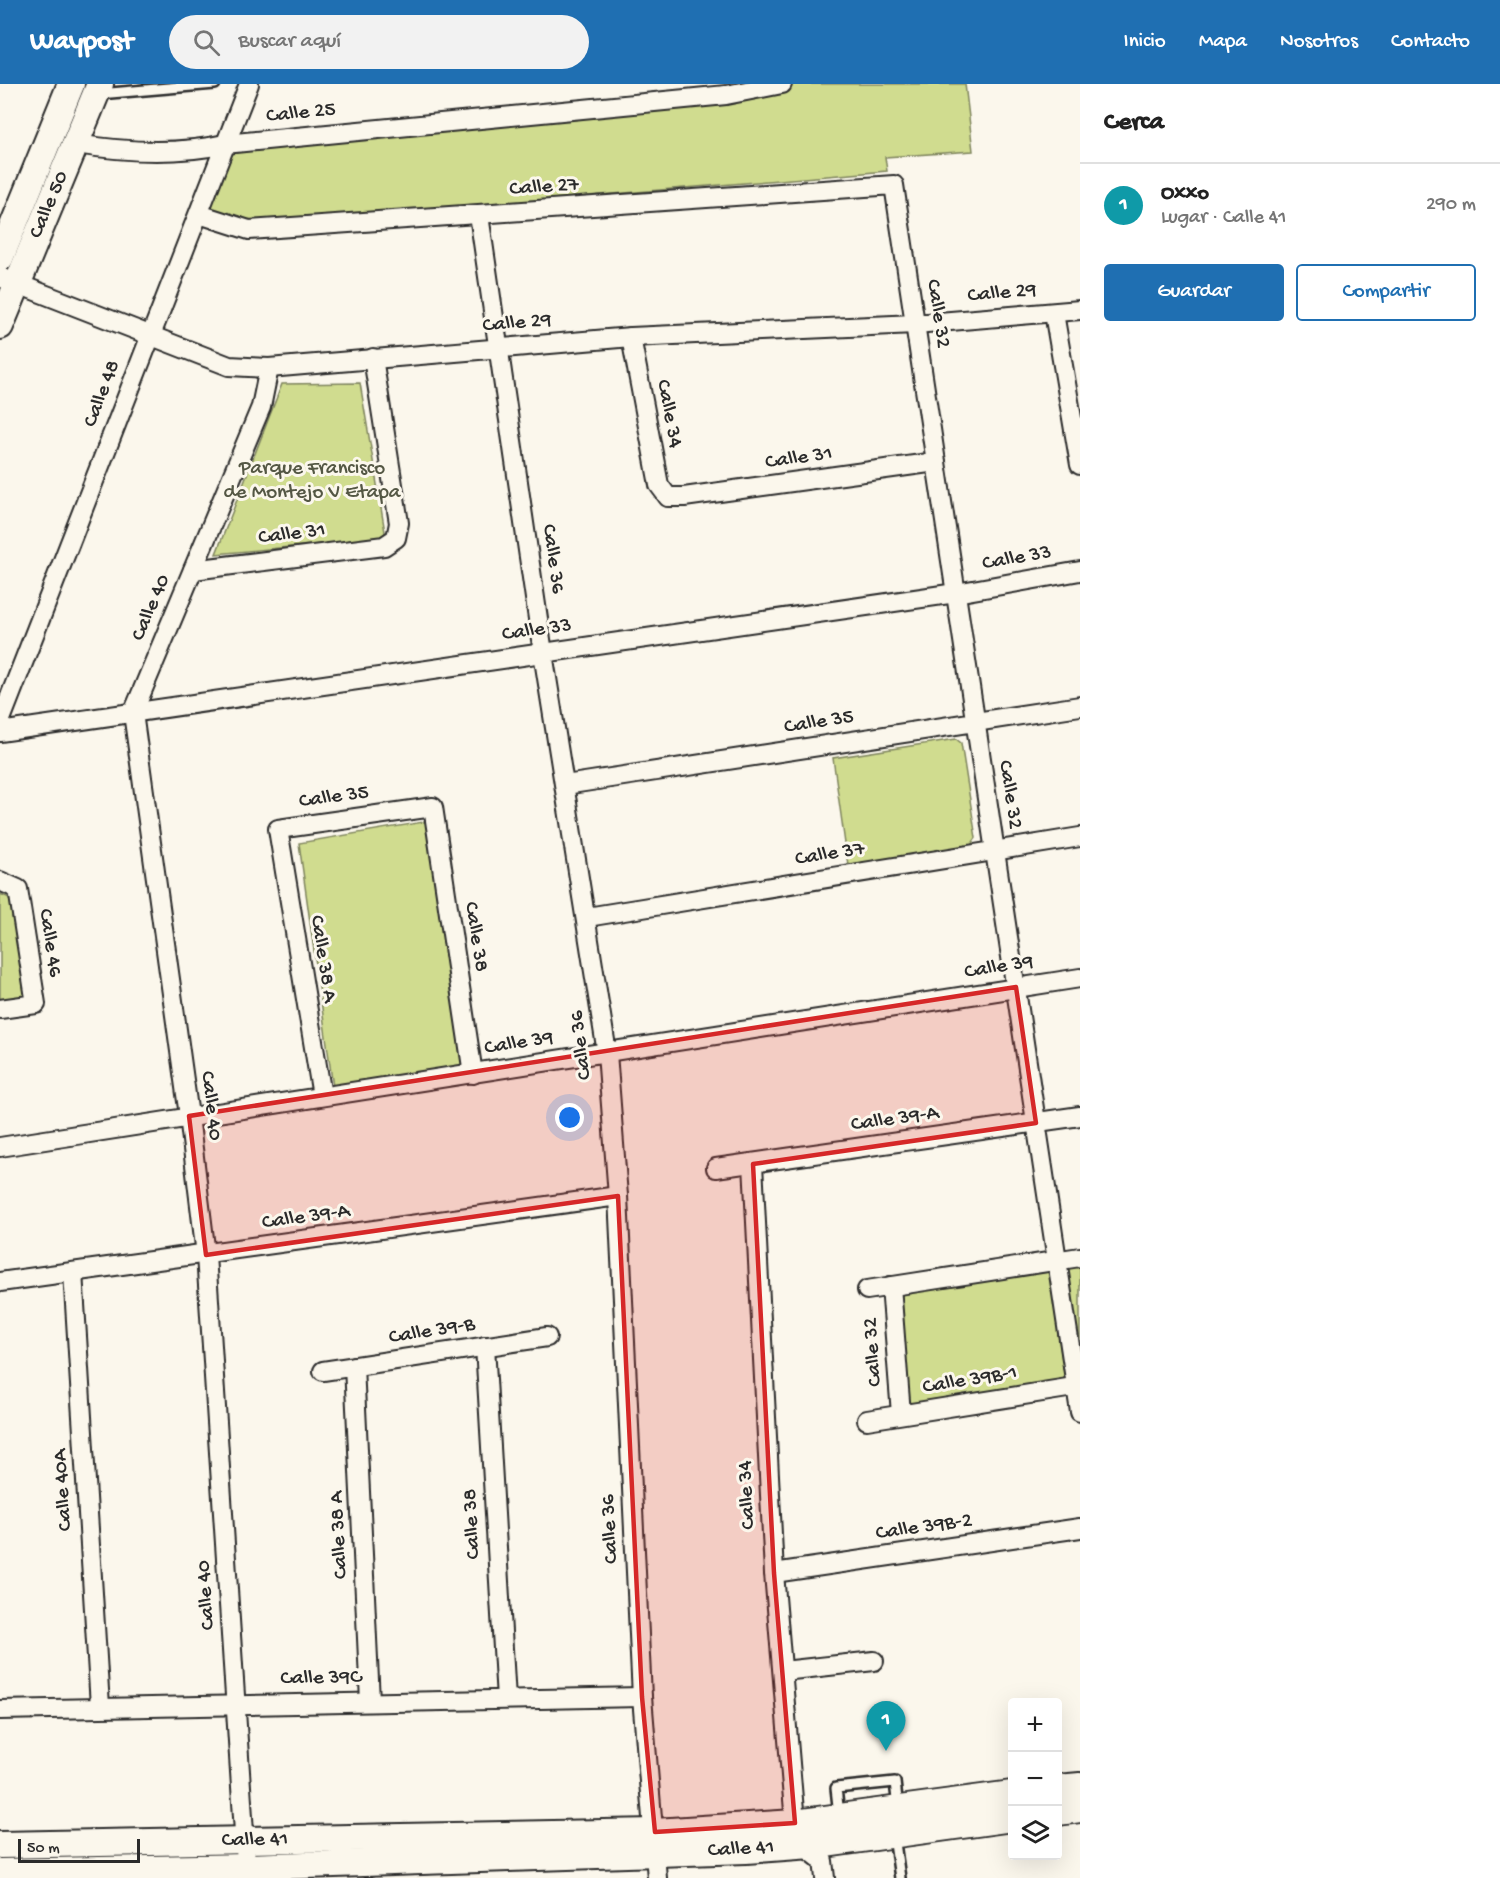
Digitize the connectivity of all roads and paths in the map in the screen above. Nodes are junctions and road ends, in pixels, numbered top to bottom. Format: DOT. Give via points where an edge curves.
graph roads {
  1 [pos="71,84"];
  2 [pos="216,84"];
  3 [pos="249,84"];
  4 [pos="782,84"];
  5 [pos="98,89"];
  6 [pos="76,144"];
  7 [pos="225,144"];
  8 [pos="894,185"];
  9 [pos="199,214"];
  10 [pos="479,215"];
  11 [pos="0,258"];
  12 [pos="8,280"];
  13 [pos="1080,310"];
  14 [pos="1054,313"];
  15 [pos="915,324"];
  16 [pos="0,326"];
  17 [pos="150,336"];
  18 [pos="631,338"];
  19 [pos="499,348"];
  20 [pos="373,358"];
  21 [pos="269,368"];
  22 [pos="936,462"];
  23 [pos="1080,465"];
  24 [pos="668,497"];
  25 [pos="193,570"];
  26 [pos="1080,571"];
  27 [pos="956,593"];
  28 [pos="543,653"];
  29 [pos="1080,706"];
  30 [pos="133,713"];
  31 [pos="0,722"];
  32 [pos="976,722"];
  33 [pos="0,732"];
  34 [pos="565,785"];
  35 [pos="433,807"];
  36 [pos="278,829"];
  37 [pos="1080,837"];
  38 [pos="995,851"];
  39 [pos="0,882"];
  40 [pos="587,917"];
  41 [pos="1080,978"];
  42 [pos="1016,987"];
  43 [pos="0,1009"];
  44 [pos="607,1053"];
  45 [pos="473,1074"];
  46 [pos="322,1096"];
  47 [pos="189,1116"];
  48 [pos="1080,1116"];
  49 [pos="1036,1123"];
  50 [pos="0,1147"];
  51 [pos="753,1164"];
  52 [pos="716,1168"];
  53 [pos="618,1196"];
  54 [pos="206,1255"];
  55 [pos="1080,1257"];
  56 [pos="1057,1261"];
  57 [pos="73,1272"];
  58 [pos="0,1282"];
  59 [pos="891,1286"];
  60 [pos="867,1290"];
  61 [pos="548,1337"];
  62 [pos="485,1346"];
  63 [pos="354,1366"];
  64 [pos="323,1371"];
  65 [pos="1078,1386"];
  66 [pos="1080,1412"];
  67 [pos="901,1414"];
  68 [pos="867,1420"];
  69 [pos="1080,1528"];
  70 [pos="774,1573"];
  71 [pos="874,1661"];
  72 [pos="783,1671"];
  73 [pos="642,1696"];
  74 [pos="506,1699"];
  75 [pos="370,1701"];
  76 [pos="237,1703"];
  77 [pos="100,1706"];
  78 [pos="0,1710"];
  79 [pos="1080,1785"];
  80 [pos="1062,1787"];
  81 [pos="1008,1795"];
  82 [pos="1080,1809"];
  83 [pos="1062,1811"];
  84 [pos="1008,1818"];
  85 [pos="896,1822"];
  86 [pos="799,1835"];
  87 [pos="246,1842"];
  88 [pos="0,1845"];
  89 [pos="656,1855"];
  90 [pos="0,1872"];
  91 [pos="247,1873"];
  92 [pos="825,1878"];
  93 [pos="900,1878"];
  1 -- 11 [label="main road, Calle 50"];
  2 -- 5 [label="lane"];
  3 -- 7 [label="street, Calle 48"];
  4 -- 7 [label="street, Calle 25" via="726,96"];
  5 -- 6 [label="main road, Calle 50"];
  6 -- 7 [label="street, Calle 25" via="118,150 201,149"];
  6 -- 12 [label="main road, Calle 50"];
  7 -- 9 [label="street, Calle 48"];
  8 -- 10 [label="street, Calle 27"];
  8 -- 15 [label="street, Calle 32"];
  9 -- 10 [label="street, Calle 27" via="249,230"];
  9 -- 17 [label="street, Calle 48"];
  10 -- 19 [label="street, Calle 36"];
  12 -- 16 [label="main road, Calle 50"];
  12 -- 17 [label="street, Calle 29"];
  13 -- 14 [label="street, Calle 29"];
  14 -- 15 [label="street, Calle 29"];
  14 -- 23 [label="street"];
  15 -- 18 [label="street, Calle 29"];
  15 -- 22 [label="street, Calle 32"];
  17 -- 21 [label="street, Calle 29" via="229,366"];
  17 -- 31 [label="street, Calle 48"];
  18 -- 19 [label="street, Calle 29"];
  18 -- 24 [label="street, Calle 34" via="659,485"];
  19 -- 20 [label="street, Calle 29"];
  19 -- 28 [label="street, Calle 36"];
  20 -- 21 [label="street, Calle 29"];
  20 -- 25 [label="street, Calle 31" via="399,523 396,538 384,546"];
  21 -- 25 [label="street, Calle 40" via="261,406"];
  22 -- 24 [label="street, Calle 31"];
  22 -- 27 [label="street, Calle 32"];
  25 -- 30 [label="street, Calle 40"];
  26 -- 27 [label="street, Calle 33"];
  27 -- 28 [label="street, Calle 33"];
  27 -- 32 [label="street, Calle 32"];
  28 -- 30 [label="street, Calle 33"];
  28 -- 34 [label="street, Calle 36"];
  29 -- 32 [label="street, Calle 35"];
  30 -- 33 [label="street, Calle 33"];
  30 -- 47 [label="street, Calle 40"];
  32 -- 34 [label="street, Calle 35"];
  32 -- 38 [label="street, Calle 32"];
  34 -- 40 [label="street, Calle 36"];
  35 -- 36 [label="street, Calle 35"];
  35 -- 45 [label="street, Calle 38"];
  36 -- 46 [label="street, Calle 38 A"];
  37 -- 38 [label="street, Calle 37"];
  38 -- 40 [label="street, Calle 37"];
  38 -- 42 [label="street, Calle 32"];
  39 -- 43 [label="street, Calle 46" via="18,889 36,1004"];
  40 -- 44 [label="street, Calle 36"];
  41 -- 42 [label="street, Calle 39"];
  42 -- 44 [label="street, Calle 39"];
  42 -- 49 [label="street, Calle 32"];
  44 -- 45 [label="street, Calle 39"];
  44 -- 53 [label="street, Calle 36"];
  45 -- 46 [label="street, Calle 39"];
  46 -- 47 [label="street, Calle 39"];
  47 -- 50 [label="street, Calle 39"];
  47 -- 54 [label="street, Calle 40"];
  48 -- 49 [label="street, Calle 39-A"];
  49 -- 51 [label="street, Calle 39-A"];
  49 -- 56 [label="street, Calle 32"];
  51 -- 52 [label="street, Calle 39-A"];
  51 -- 70 [label="street, Calle 34"];
  53 -- 54 [label="street, Calle 39-A"];
  53 -- 73 [label="street, Calle 36"];
  54 -- 57 [label="street, Calle 39-A"];
  54 -- 76 [label="street, Calle 40"];
  55 -- 56 [label="street"];
  56 -- 59 [label="street"];
  56 -- 65 [label="street, Calle 32"];
  57 -- 58 [label="street, Calle 39-A"];
  57 -- 77 [label="street, Calle 40A"];
  59 -- 60 [label="street"];
  59 -- 67 [label="street, Calle 32"];
  61 -- 62 [label="street, Calle 39-B"];
  62 -- 63 [label="street, Calle 39-B"];
  62 -- 74 [label="street, Calle 38"];
  63 -- 64 [label="street, Calle 39-B"];
  63 -- 75 [label="street, Calle 38 A"];
  65 -- 66 [label="street, Calle 32"];
  65 -- 67 [label="street, Calle 39B-1"];
  67 -- 68 [label="street, Calle 39B-1"];
  69 -- 70 [label="street, Calle 39B-2"];
  70 -- 72 [label="street, Calle 34"];
  71 -- 72 [label="street"];
  72 -- 86 [label="street, Calle 34"];
  73 -- 74 [label="street, Calle 39C"];
  73 -- 89 [label="street, Calle 36"];
  74 -- 75 [label="street, Calle 39C"];
  75 -- 76 [label="street, Calle 39C"];
  76 -- 77 [label="street, Calle 39C"];
  76 -- 87 [label="street, Calle 40"];
  77 -- 78 [label="street, Calle 39C"];
  79 -- 80 [label="main road"];
  81 -- 85 [label="main road, Calle 41"];
  82 -- 83 [label="main road"];
  84 -- 85 [label="main road, Calle 41"];
  85 -- 86 [label="main road, Calle 41"];
  85 -- 86 [label="main road, Calle 41" via="839,1817"];
  85 -- 93 [label="lane"];
  86 -- 89 [label="main road, Calle 41"];
  86 -- 92 [label="street" via="823,1861"];
  87 -- 88 [label="main road, Calle 41"];
  87 -- 89 [label="main road, Calle 41"];
  87 -- 91 [label="street, Calle 40"];
  89 -- 91 [label="main road, Calle 41"];
  90 -- 91 [label="main road, Calle 41"];
}
